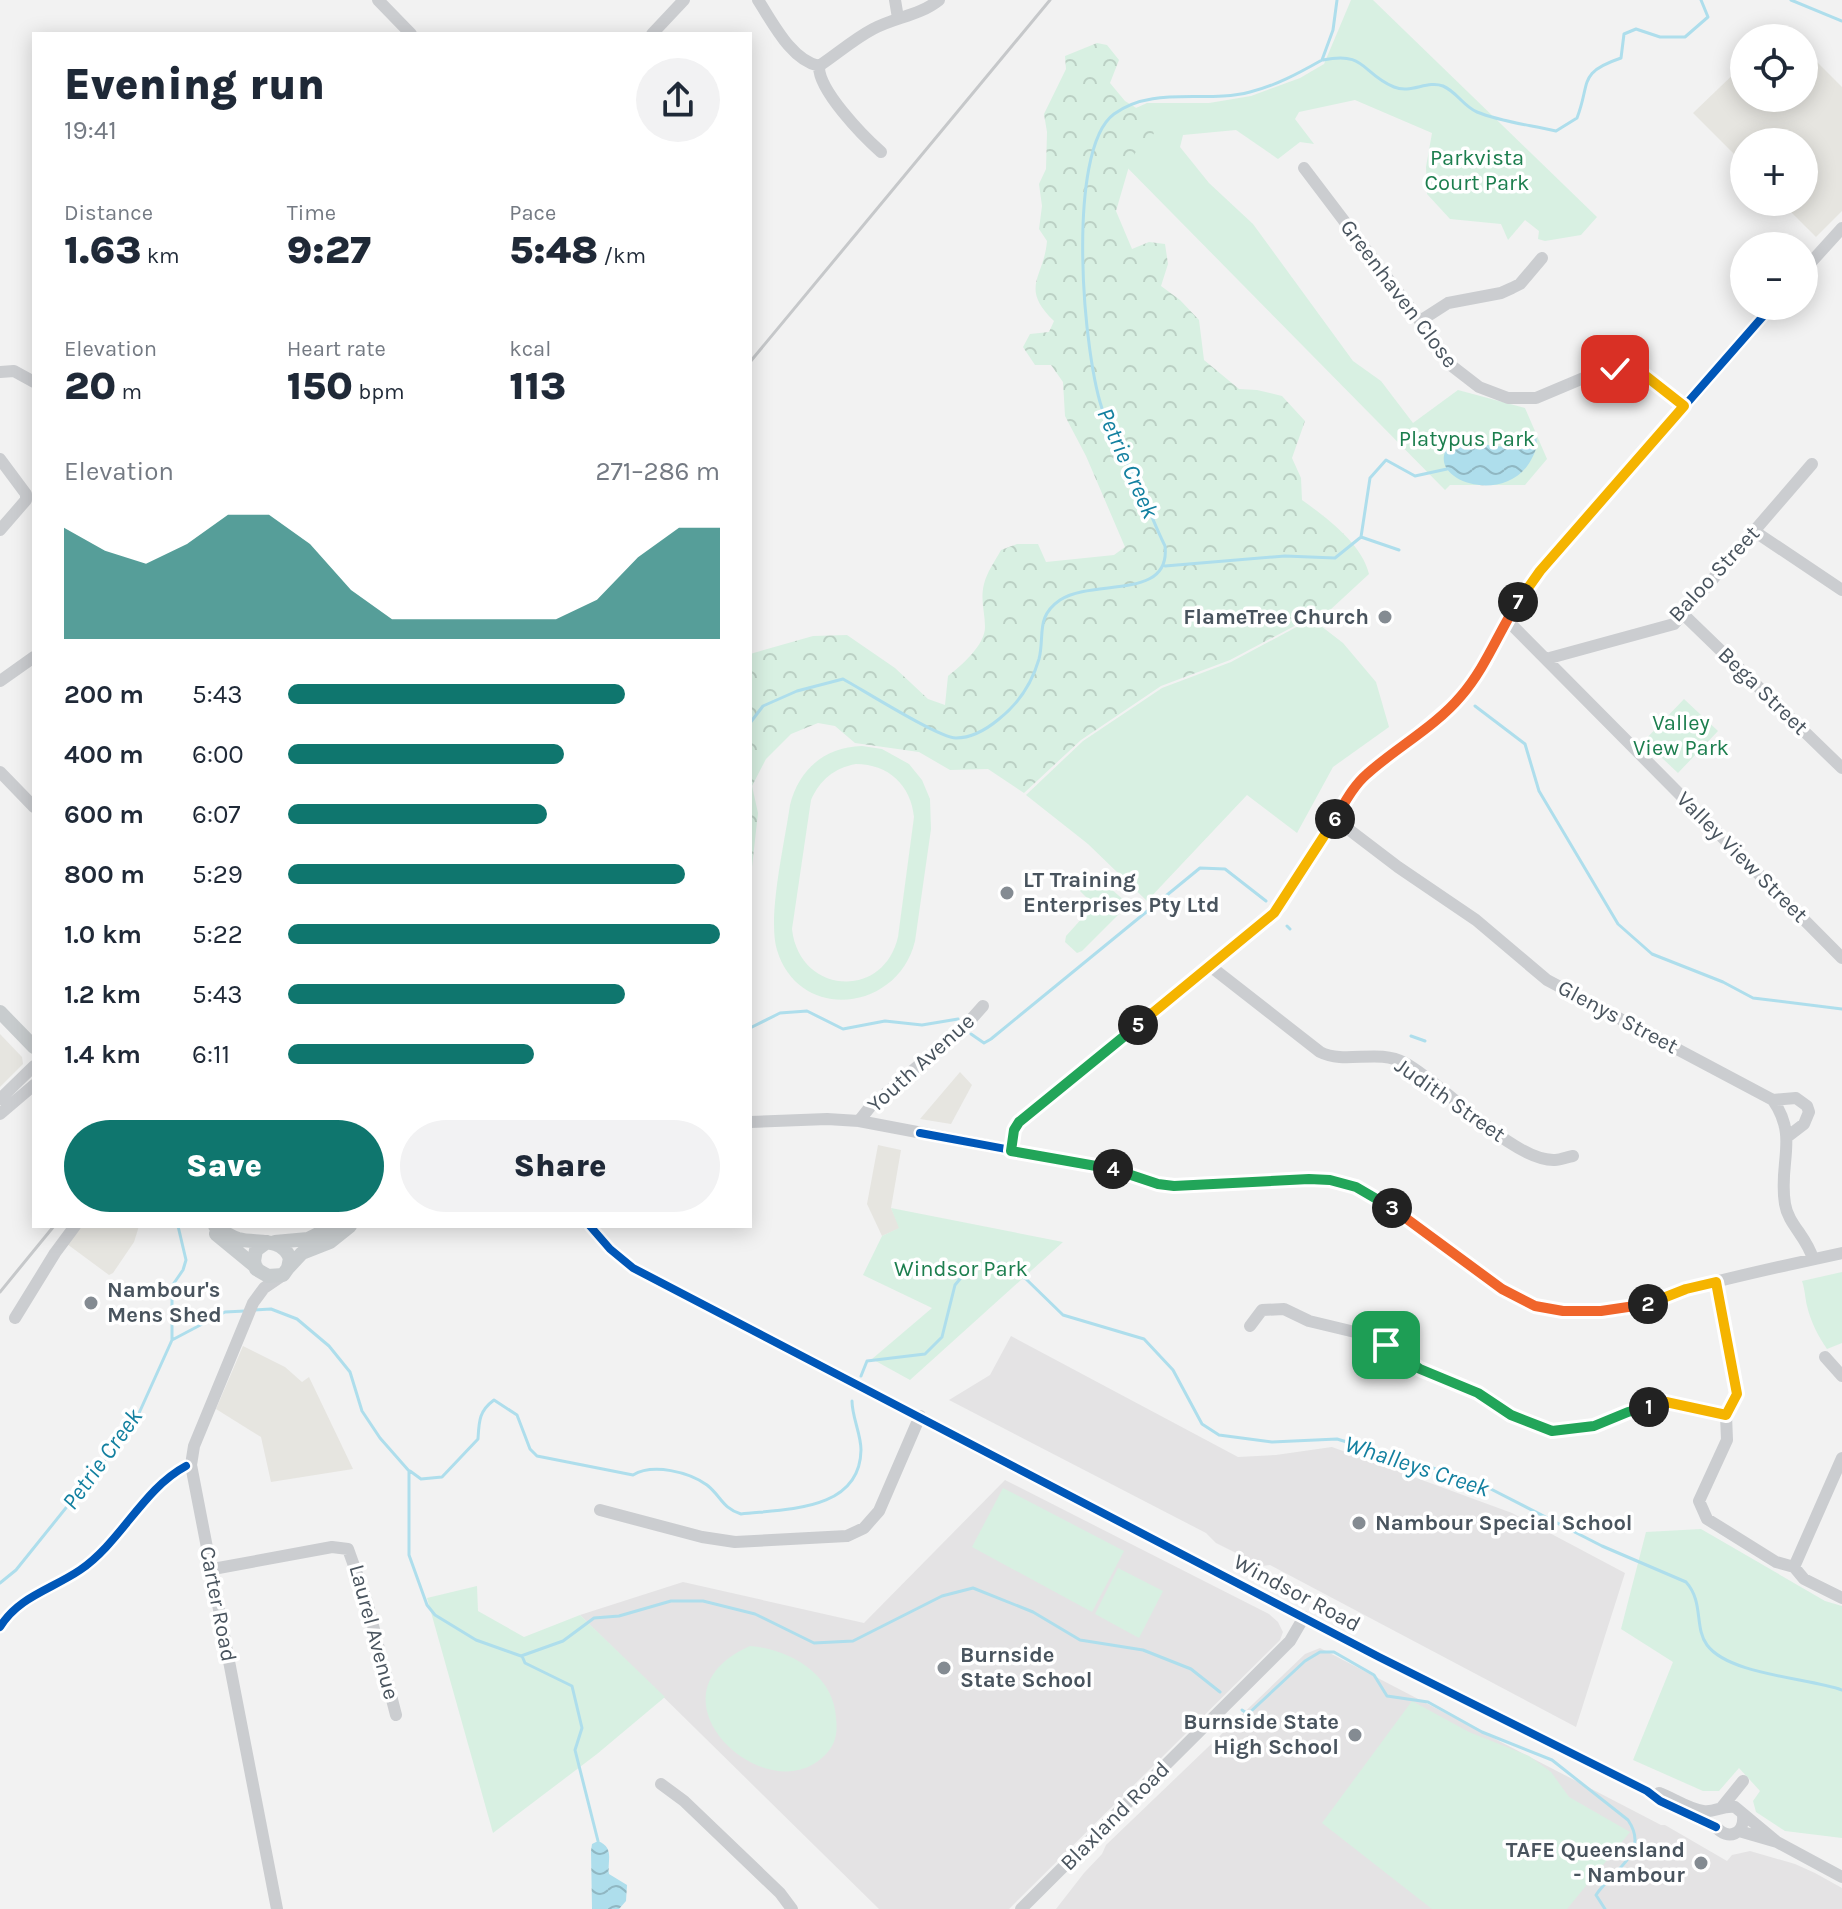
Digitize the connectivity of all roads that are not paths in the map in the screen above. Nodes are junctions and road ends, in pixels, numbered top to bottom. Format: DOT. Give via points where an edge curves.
graph roads {
  1 [pos="378,0"];
  2 [pos="684,0"];
  3 [pos="758,0"];
  4 [pos="895,0"];
  5 [pos="939,0"];
  6 [pos="898,18"];
  7 [pos="409,32"];
  8 [pos="654,32"];
  9 [pos="819,66"];
  10 [pos="881,152"];
  11 [pos="1304,168"];
  12 [pos="1842,228"];
  13 [pos="1818,255"];
  14 [pos="1542,258"];
  15 [pos="1760,320"];
  16 [pos="1420,321"];
  17 [pos="0,372"];
  18 [pos="32,381"];
  19 [pos="1684,406"];
  20 [pos="0,459"];
  21 [pos="1812,464"];
  22 [pos="0,530"];
  23 [pos="1754,531"];
  24 [pos="1842,590"];
  25 [pos="1683,614"];
  26 [pos="1507,620"];
  27 [pos="32,658"];
  28 [pos="1546,659"];
  29 [pos="0,681"];
  30 [pos="1842,768"];
  31 [pos="0,772"];
  32 [pos="32,805"];
  33 [pos="1335,819"];
  34 [pos="1842,958"];
  35 [pos="1210,966"];
  36 [pos="983,1006"];
  37 [pos="0,1012"];
  38 [pos="32,1045"];
  39 [pos="32,1068"];
  40 [pos="32,1087"];
  41 [pos="0,1099"];
  42 [pos="1773,1100"];
  43 [pos="0,1114"];
  44 [pos="859,1121"];
  45 [pos="752,1122"];
  46 [pos="1787,1137"];
  47 [pos="1011,1151"];
  48 [pos="1573,1156"];
  49 [pos="74,1228"];
  50 [pos="213,1228"];
  51 [pos="216,1228"];
  52 [pos="330,1228"];
  53 [pos="348,1228"];
  54 [pos="592,1228"];
  55 [pos="269,1242"];
  56 [pos="1842,1253"];
  57 [pos="1813,1259"];
  58 [pos="256,1268"];
  59 [pos="285,1273"];
  60 [pos="1716,1282"];
  61 [pos="253,1301"];
  62 [pos="15,1318"];
  63 [pos="1250,1326"];
  64 [pos="1825,1357"];
  65 [pos="1842,1376"];
  66 [pos="1726,1415"];
  67 [pos="920,1416"];
  68 [pos="1842,1458"];
  69 [pos="600,1510"];
  70 [pos="1794,1567"];
  71 [pos="213,1569"];
  72 [pos="1842,1598"];
  73 [pos="1304,1617"];
  74 [pos="396,1715"];
  75 [pos="661,1784"];
  76 [pos="1647,1791"];
  77 [pos="1720,1809"];
  78 [pos="1741,1812"];
  79 [pos="1716,1827"];
  80 [pos="1739,1831"];
  81 [pos="1777,1842"];
  82 [pos="1842,1877"];
  83 [pos="277,1909"];
  84 [pos="792,1909"];
  85 [pos="1021,1909"];
  1 -- 7 [label="street"];
  2 -- 8 [label="street"];
  3 -- 9 [label="street" via="796,53"];
  4 -- 6 [label="street"];
  5 -- 6 [label="street"];
  6 -- 9 [label="street" via="873,28"];
  9 -- 10 [label="street" via="823,83"];
  11 -- 16 [label="street, Greenhaven Close"];
  12 -- 13 [label="street"];
  14 -- 16 [label="street" via="1520,284 1448,303"];
  15 -- 19 [label="street"];
  16 -- 19 [label="street, Greenhaven Close" via="1453,369 1498,396 1536,398 1593,374 1625,369 1642,373"];
  17 -- 18 [label="street" via="14,371"];
  19 -- 26 [label="street" via="1540,571"];
  20 -- 22 [label="street" via="26,500"];
  21 -- 23 [label="street, Baloo Street"];
  23 -- 24 [label="street"];
  23 -- 25 [label="street, Baloo Street"];
  25 -- 28 [label="street, Baloo Street" via="1674,624"];
  25 -- 30 [label="street, Bega Street"];
  26 -- 28 [label="street, Valley View Street"];
  26 -- 33 [label="street" via="1486,663 1460,697 1368,772"];
  27 -- 29 [label="street"];
  28 -- 34 [label="street, Valley View Street"];
  31 -- 32 [label="street"];
  33 -- 35 [label="street" via="1281,906"];
  33 -- 42 [label="street, Glenys Street" via="1476,920 1547,980"];
  35 -- 47 [label="street" via="1019,1122"];
  35 -- 48 [label="street, Judith Street" via="1320,1052 1334,1057 1381,1054 1405,1062 1523,1151 1552,1161"];
  36 -- 44 [label="street, Youth Avenue"];
  37 -- 38 [label="main road"];
  39 -- 41 [label="street"];
  40 -- 43 [label="street"];
  42 -- 46 [label="street" via="1784,1115"];
  42 -- 46 [label="street, Glenys Street" via="1796,1098 1807,1106 1804,1124"];
  44 -- 45 [label="street"];
  44 -- 47 [label="street"];
  46 -- 57 [label="street" via="1786,1208"];
  47 -- 60 [label="street" via="1117,1170 1158,1184 1309,1179 1349,1184 1535,1306 1563,1311 1644,1306"];
  49 -- 62 [label="street"];
  50 -- 58 [label="main road"];
  51 -- 55 [label="main road" via="236,1238"];
  52 -- 55 [label="main road" via="308,1239"];
  53 -- 59 [label="main road" via="302,1253"];
  54 -- 67 [label="street, Windsor Road" via="633,1268"];
  55 -- 58 [label="main road" via="257,1248"];
  55 -- 59 [label="main road" via="289,1254"];
  56 -- 57 [label="street"];
  57 -- 60 [label="street"];
  58 -- 59 [label="main road" via="266,1275"];
  58 -- 61 [label="street, Carter Road"];
  59 -- 61 [label="street, Carter Road"];
  60 -- 66 [label="street" via="1737,1394"];
  61 -- 71 [label="street, Carter Road" via="191,1456"];
  63 -- 66 [label="street" via="1262,1310 1284,1309 1359,1333 1420,1369 1552,1431 1594,1426 1666,1402"];
  64 -- 65 [label="street"];
  66 -- 70 [label="street" via="1727,1440 1699,1501 1707,1519 1776,1562"];
  67 -- 69 [label="street" via="879,1511 864,1528 847,1536 735,1542"];
  67 -- 73 [label="street, Windsor Road"];
  68 -- 70 [label="street"];
  70 -- 72 [label="street" via="1804,1579"];
  71 -- 74 [label="street, Laurel Avenue" via="332,1547 348,1549"];
  71 -- 83 [label="street, Carter Road"];
  73 -- 76 [label="street, Windsor Road"];
  73 -- 85 [label="street, Blaxland Road" via="1290,1641"];
  75 -- 84 [label="street"];
  76 -- 77 [label="street, Windsor Road" via="1699,1810"];
  76 -- 79 [label="street, Windsor Road"];
  77 -- 78 [label="street" via="1731,1806"];
  77 -- 78 [label="street" via="1746,1784"];
  77 -- 79 [label="street"];
  78 -- 80 [label="street"];
  78 -- 81 [label="street"];
  79 -- 80 [label="street" via="1727,1835"];
  80 -- 81 [label="street"];
  81 -- 82 [label="street"];
}
